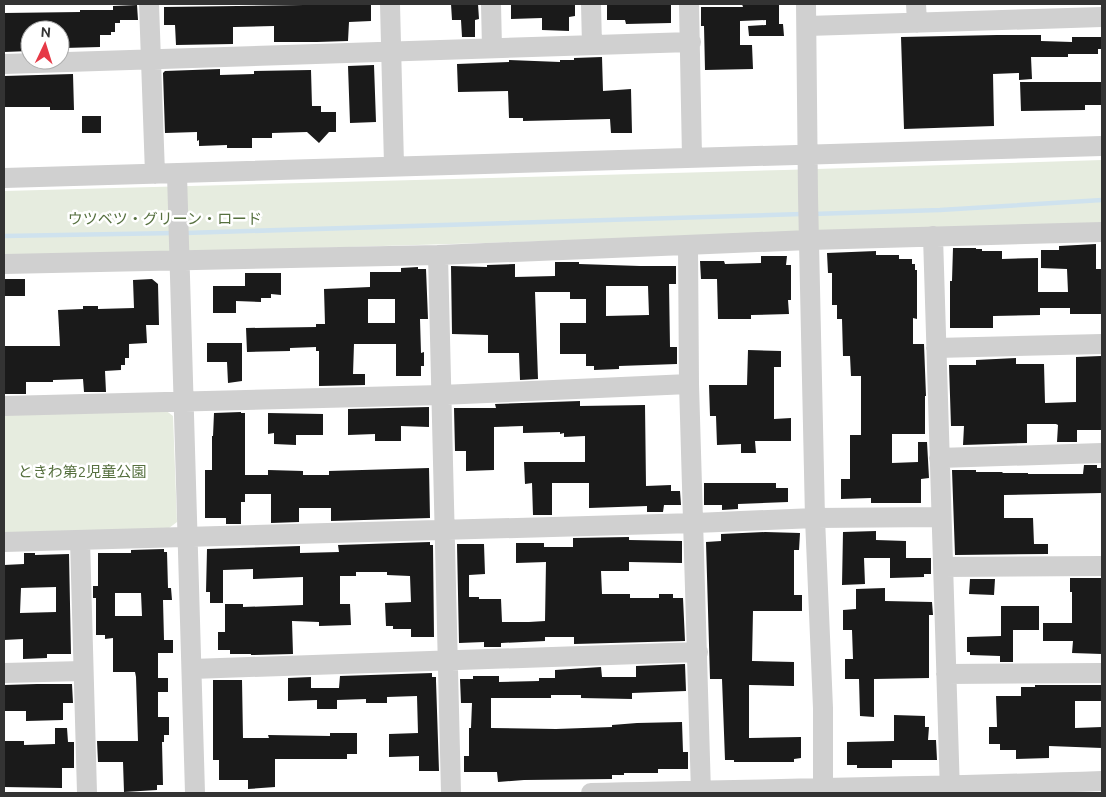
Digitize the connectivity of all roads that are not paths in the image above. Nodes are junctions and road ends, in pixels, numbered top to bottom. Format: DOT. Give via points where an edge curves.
graph roads {
  1 [pos="149,4"];
  2 [pos="390,4"];
  3 [pos="491,4"];
  4 [pos="591,4"];
  5 [pos="689,4"];
  6 [pos="806,4"];
  7 [pos="916,13"];
  8 [pos="1102,17"];
  9 [pos="807,26"];
  10 [pos="691,42"];
  11 [pos="592,45"];
  12 [pos="492,48"];
  13 [pos="392,51"];
  14 [pos="151,60"];
  15 [pos="4,64"];
  16 [pos="1102,146"];
  17 [pos="809,154"];
  18 [pos="692,157"];
  19 [pos="394,165"];
  20 [pos="155,174"];
  21 [pos="177,174"];
  22 [pos="4,178"];
  23 [pos="1102,232"];
  24 [pos="933,236"];
  25 [pos="809,240"];
  26 [pos="688,246"];
  27 [pos="438,255"];
  28 [pos="180,260"];
  29 [pos="4,264"];
  30 [pos="1102,344"];
  31 [pos="936,348"];
  32 [pos="689,384"];
  33 [pos="441,395"];
  34 [pos="182,402"];
  35 [pos="4,406"];
  36 [pos="1102,453"];
  37 [pos="940,458"];
  38 [pos="941,517"];
  39 [pos="815,518"];
  40 [pos="695,523"];
  41 [pos="445,529"];
  42 [pos="187,537"];
  43 [pos="80,540"];
  44 [pos="4,542"];
  45 [pos="1102,566"];
  46 [pos="943,567"];
  47 [pos="698,652"];
  48 [pos="447,661"];
  49 [pos="192,669"];
  50 [pos="83,671"];
  51 [pos="1102,672"];
  52 [pos="4,673"];
  53 [pos="946,674"];
  54 [pos="1102,781"];
  55 [pos="823,790"];
  56 [pos="950,790"];
  57 [pos="701,792"];
  58 [pos="87,793"];
  59 [pos="195,793"];
  60 [pos="451,793"];
  61 [pos="591,793"];
  1 -- 14 [label="street"];
  2 -- 13 [label="street"];
  3 -- 12 [label="street"];
  4 -- 11 [label="street"];
  5 -- 10 [label="street"];
  6 -- 9 [label="street"];
  7 -- 8 [label="street"];
  7 -- 9 [label="street"];
  9 -- 17 [label="street"];
  10 -- 11 [label="street"];
  10 -- 18 [label="street"];
  11 -- 12 [label="street"];
  12 -- 13 [label="street"];
  13 -- 14 [label="street"];
  13 -- 19 [label="street"];
  14 -- 15 [label="street"];
  14 -- 20 [label="street"];
  16 -- 17 [label="street"];
  17 -- 18 [label="street"];
  17 -- 25 [label="street"];
  18 -- 19 [label="street"];
  19 -- 21 [label="street"];
  20 -- 21 [label="street"];
  20 -- 22 [label="street"];
  21 -- 28 [label="street"];
  23 -- 24 [label="street"];
  24 -- 25 [label="street"];
  24 -- 31 [label="street"];
  25 -- 26 [label="street"];
  25 -- 39 [label="street"];
  26 -- 27 [label="street"];
  26 -- 32 [label="street"];
  27 -- 28 [label="street"];
  27 -- 33 [label="street"];
  28 -- 29 [label="street"];
  28 -- 34 [label="street"];
  30 -- 31 [label="street"];
  31 -- 37 [label="street"];
  32 -- 33 [label="street"];
  32 -- 40 [label="street"];
  33 -- 34 [label="street"];
  33 -- 41 [label="street"];
  34 -- 35 [label="street"];
  34 -- 42 [label="street"];
  36 -- 37 [label="street"];
  37 -- 38 [label="street"];
  38 -- 39 [label="street"];
  38 -- 46 [label="street"];
  39 -- 40 [label="street"];
  39 -- 55 [label="street" via="824,708"];
  40 -- 41 [label="street"];
  40 -- 47 [label="street"];
  41 -- 42 [label="street"];
  41 -- 48 [label="street"];
  42 -- 43 [label="street"];
  42 -- 49 [label="street"];
  43 -- 44 [label="street"];
  43 -- 50 [label="street"];
  45 -- 46 [label="street"];
  46 -- 53 [label="street"];
  47 -- 48 [label="street"];
  47 -- 57 [label="street"];
  48 -- 49 [label="street"];
  48 -- 60 [label="street"];
  49 -- 59 [label="street"];
  50 -- 52 [label="street"];
  50 -- 58 [label="street"];
  51 -- 53 [label="street"];
  53 -- 56 [label="street"];
  54 -- 56 [label="street"];
  55 -- 56 [label="street"];
  55 -- 57 [label="street"];
  57 -- 61 [label="street"];
}
